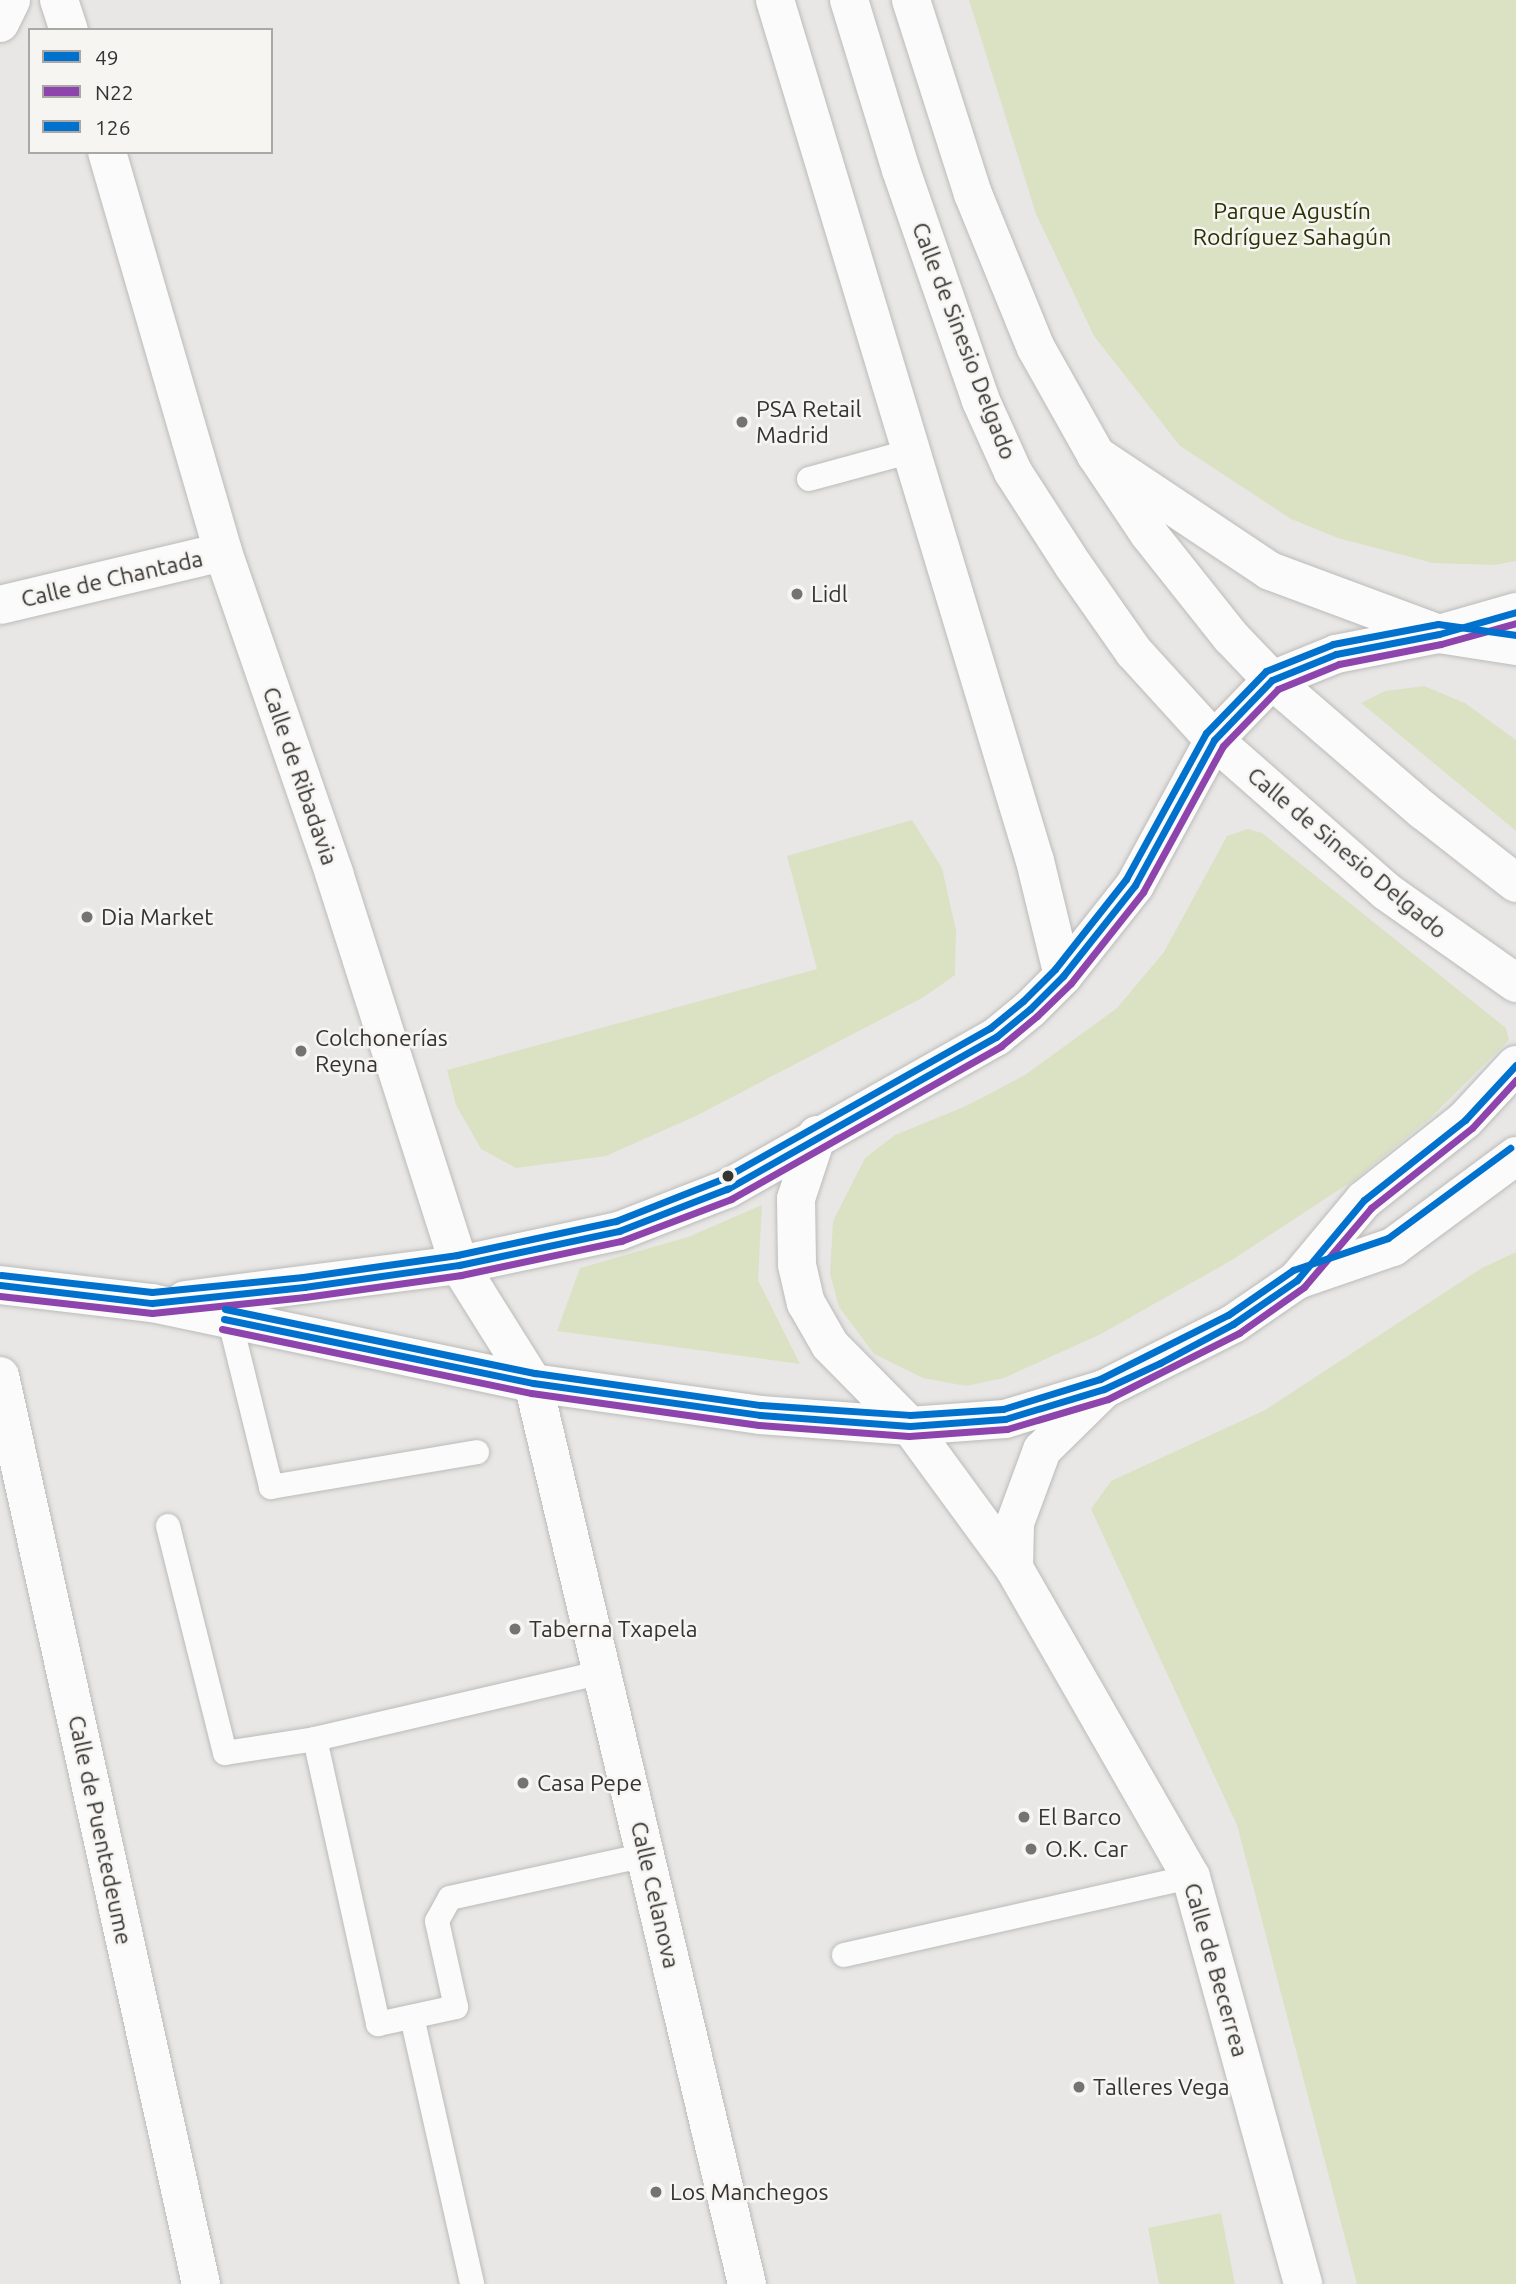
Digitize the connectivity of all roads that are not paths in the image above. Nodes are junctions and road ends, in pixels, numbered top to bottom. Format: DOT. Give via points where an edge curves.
graph roads {
  1 [pos="10,0"];
  2 [pos="59,0"];
  3 [pos="775,0"];
  4 [pos="849,0"];
  5 [pos="911,0"];
  6 [pos="0,23"];
  7 [pos="68,28"];
  8 [pos="108,154"];
  9 [pos="912,451"];
  10 [pos="1096,455"];
  11 [pos="809,479"];
  12 [pos="223,552"];
  13 [pos="0,605"];
  14 [pos="1516,612"];
  15 [pos="1439,634"];
  16 [pos="1516,646"];
  17 [pos="1272,680"];
  18 [pos="1214,740"];
  19 [pos="1516,883"];
  20 [pos="1063,976"];
  21 [pos="1516,983"];
  22 [pos="1516,1065"];
  23 [pos="817,1135"];
  24 [pos="1516,1156"];
  25 [pos="459,1265"];
  26 [pos="1297,1280"];
  27 [pos="0,1285"];
  28 [pos="152,1303"];
  29 [pos="230,1321"];
  30 [pos="0,1376"];
  31 [pos="533,1384"];
  32 [pos="1104,1389"];
  33 [pos="910,1426"];
  34 [pos="477,1452"];
  35 [pos="168,1526"];
  36 [pos="1014,1568"];
  37 [pos="602,1672"];
  38 [pos="314,1740"];
  39 [pos="645,1855"];
  40 [pos="1191,1877"];
  41 [pos="844,1955"];
  42 [pos="412,2017"];
  43 [pos="201,2284"];
  44 [pos="472,2284"];
  45 [pos="747,2284"];
  46 [pos="1303,2284"];
  1 -- 6 [label="street"];
  2 -- 7 [label="street"];
  3 -- 9 [label="street"];
  4 -- 18 [label="street, Calle de Sinesio Delgado" via="950,312 981,401 1013,472 1134,652"];
  5 -- 10 [label="street" via="1000,264 1036,348"];
  8 -- 12 [label="street, Calle de Ribadavia"];
  9 -- 11 [label="lane"];
  9 -- 20 [label="street" via="1035,861"];
  10 -- 15 [label="street" via="1270,571"];
  10 -- 17 [label="street" via="1157,544 1231,637"];
  12 -- 13 [label="street, Calle de Chantada"];
  12 -- 25 [label="street, Calle de Ribadavia" via="334,873"];
  14 -- 15 [label="street"];
  15 -- 16 [label="street"];
  15 -- 17 [label="street" via="1336,654"];
  17 -- 18 [label="street"];
  17 -- 19 [label="street"];
  18 -- 20 [label="street" via="1135,885"];
  18 -- 21 [label="street, Calle de Sinesio Delgado" via="1387,892"];
  20 -- 23 [label="street" via="996,1037"];
  22 -- 26 [label="street" via="1465,1119 1364,1200"];
  23 -- 25 [label="street" via="727,1189 619,1231"];
  23 -- 33 [label="street, Calle de Becerrea" via="796,1199 796,1265 807,1303 830,1345"];
  24 -- 26 [label="street" via="1393,1247"];
  25 -- 28 [label="street"];
  25 -- 31 [label="street, Calle de Ribadavia"];
  26 -- 32 [label="street" via="1233,1324"];
  27 -- 28 [label="street"];
  28 -- 29 [label="street"];
  29 -- 31 [label="street"];
  29 -- 34 [label="lane" via="271,1487"];
  30 -- 43 [label="street, Calle de Puentedeume"];
  31 -- 33 [label="street" via="760,1415"];
  31 -- 37 [label="street, Calle Celanova"];
  32 -- 33 [label="street" via="1005,1419"];
  32 -- 36 [label="street" via="1042,1450 1015,1523"];
  33 -- 36 [label="street, Calle de Becerrea"];
  35 -- 38 [label="lane" via="225,1753"];
  36 -- 40 [label="street, Calle de Becerrea"];
  37 -- 38 [label="lane"];
  37 -- 39 [label="street, Calle Celanova"];
  38 -- 42 [label="lane" via="378,2024"];
  39 -- 42 [label="lane" via="450,1898 437,1921 456,2007"];
  39 -- 45 [label="street, Calle Celanova"];
  40 -- 41 [label="lane"];
  40 -- 46 [label="street, Calle de Becerrea"];
  42 -- 44 [label="lane"];
}
